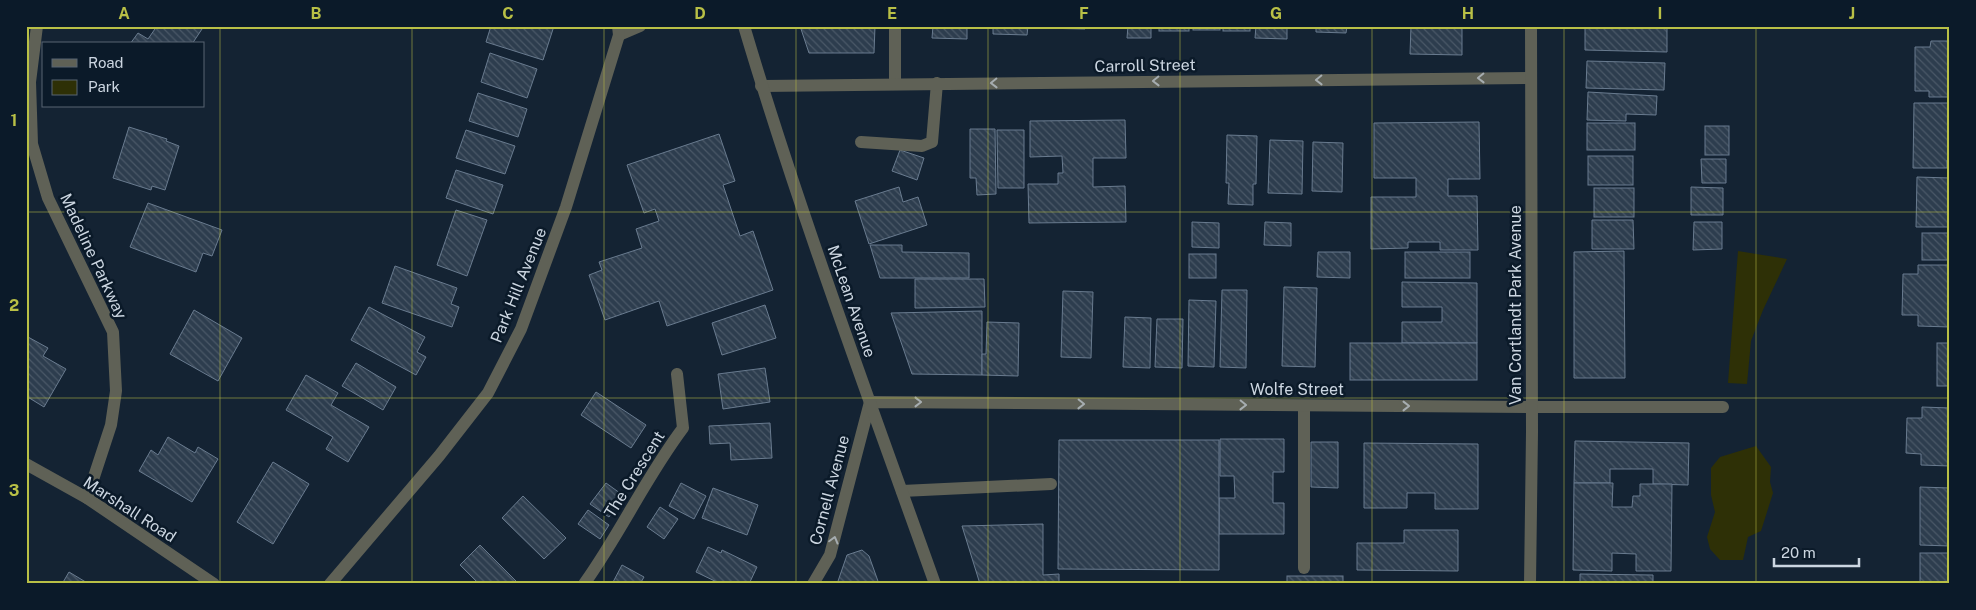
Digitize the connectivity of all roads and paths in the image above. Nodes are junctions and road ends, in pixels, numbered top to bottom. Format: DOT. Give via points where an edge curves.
graph roads {
  1 [pos="37,26"];
  2 [pos="640,26"];
  3 [pos="744,26"];
  4 [pos="895,26"];
  5 [pos="1531,26"];
  6 [pos="619,31"];
  7 [pos="1530,78"];
  8 [pos="895,84"];
  9 [pos="937,84"];
  10 [pos="761,86"];
  11 [pos="861,142"];
  12 [pos="677,374"];
  13 [pos="870,402"];
  14 [pos="1304,406"];
  15 [pos="1532,407"];
  16 [pos="1723,407"];
  17 [pos="26,464"];
  18 [pos="1051,484"];
  19 [pos="902,491"];
  20 [pos="87,498"];
  21 [pos="1304,568"];
  22 [pos="214,584"];
  23 [pos="330,584"];
  24 [pos="584,584"];
  25 [pos="812,584"];
  26 [pos="935,584"];
  27 [pos="1530,584"];
  1 -- 20 [label="street, Madeline Parkway" via="30,82 32,144 48,198 112,332 115,399"];
  2 -- 6 [label="street, Park Hill Avenue"];
  3 -- 10 [label="street, McLean Avenue"];
  4 -- 8 [label="street"];
  5 -- 7 [label="street, Van Cortlandt Park Avenue"];
  6 -- 23 [label="street, Park Hill Avenue" via="566,207 521,329 488,393"];
  7 -- 9 [label="street, Carroll Street, one-way"];
  7 -- 15 [label="street, Van Cortlandt Park Avenue"];
  8 -- 9 [label="street, Carroll Street"];
  8 -- 10 [label="street, Carroll Street"];
  9 -- 11 [label="street" via="932,142 922,146"];
  10 -- 13 [label="street, McLean Avenue"];
  12 -- 24 [label="street, The Crescent" via="683,428 660,458"];
  13 -- 14 [label="street, Wolfe Street, one-way"];
  13 -- 19 [label="street, McLean Avenue"];
  25 -- 13 [label="street, Cornell Avenue, one-way" via="830,555"];
  14 -- 15 [label="street, Wolfe Street, one-way"];
  14 -- 21 [label="street"];
  15 -- 16 [label="street, Wolfe Street"];
  15 -- 27 [label="street, Van Cortlandt Park Avenue"];
  17 -- 20 [label="street, Marshall Road"];
  18 -- 19 [label="street"];
  19 -- 26 [label="street, McLean Avenue"];
  20 -- 22 [label="street, Marshall Road"];
}
